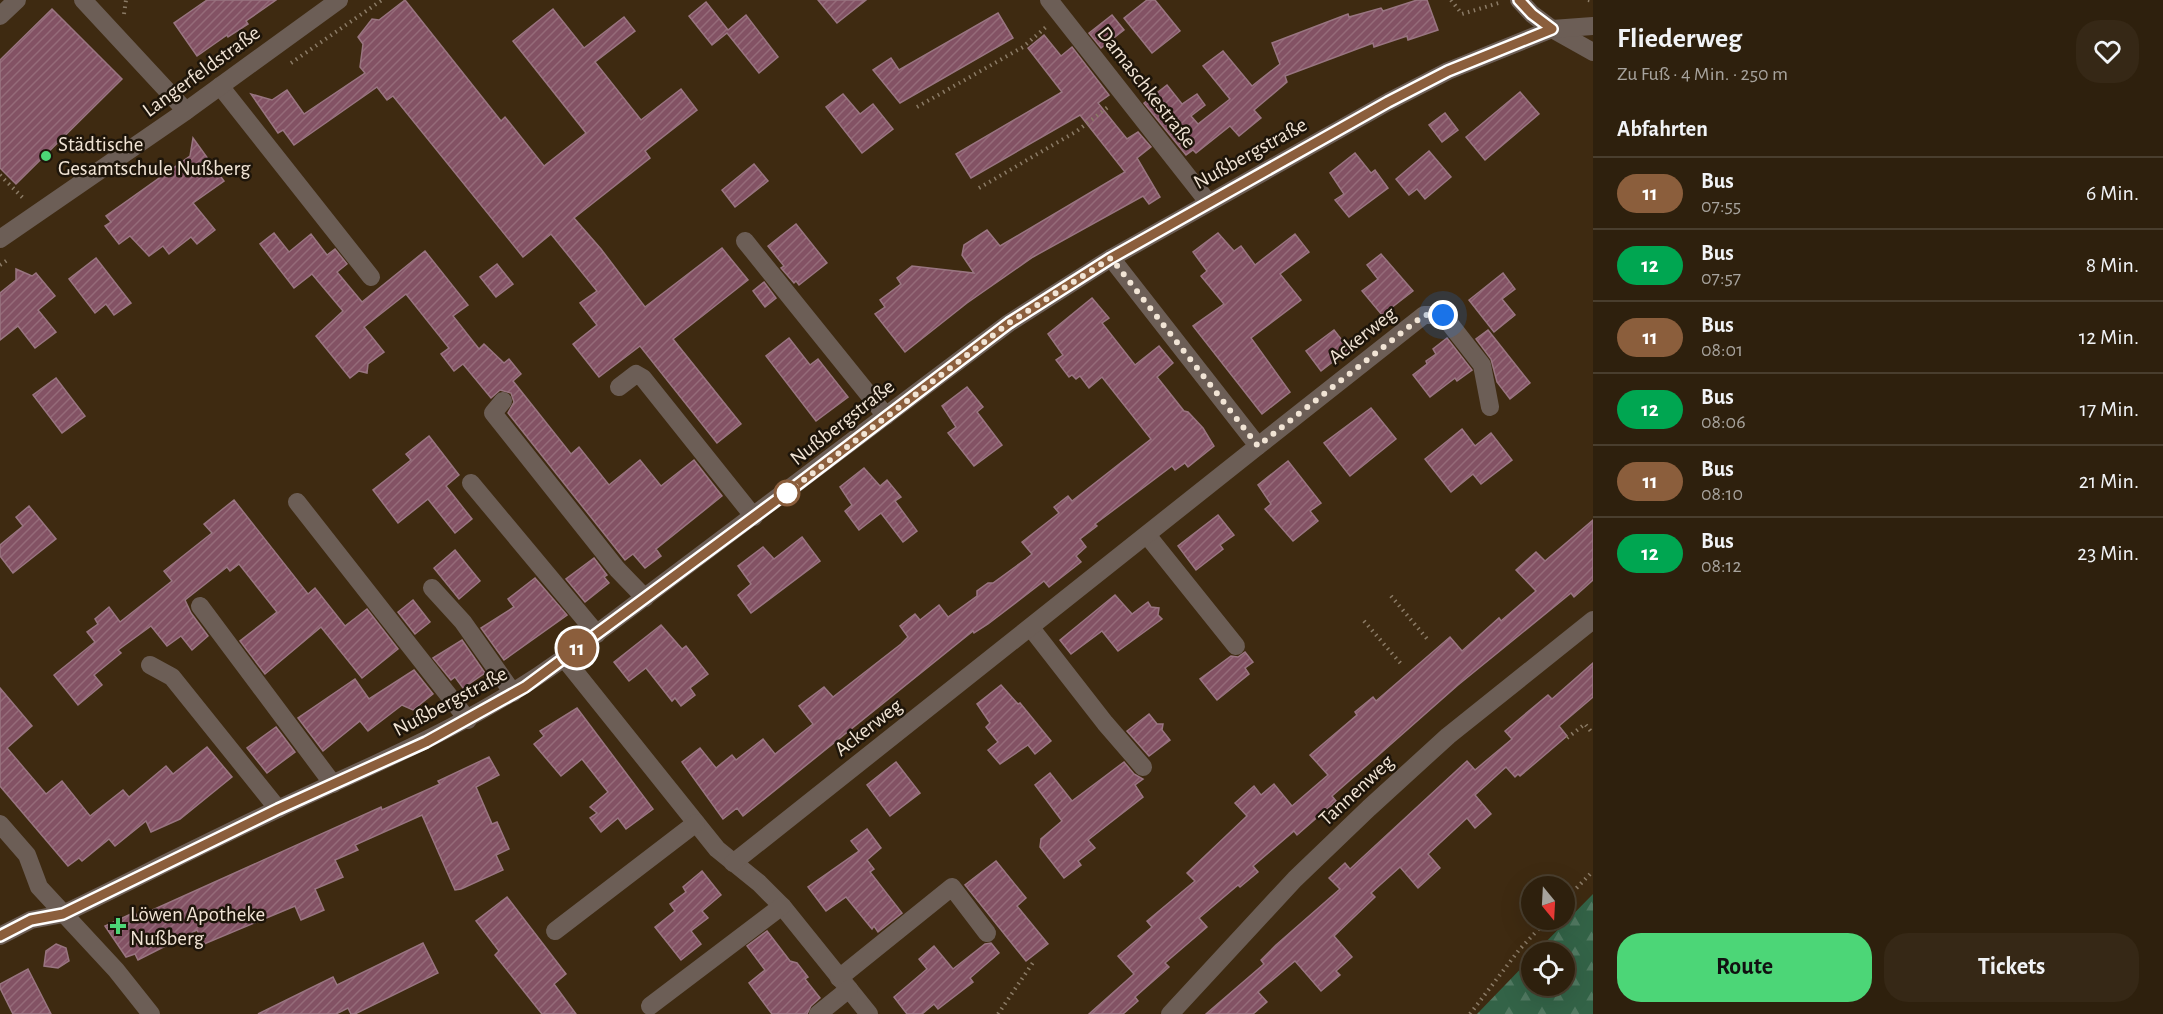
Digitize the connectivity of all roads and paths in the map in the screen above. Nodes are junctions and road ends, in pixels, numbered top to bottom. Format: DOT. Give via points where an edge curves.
graph roads {
  1 [pos="17,0"];
  2 [pos="82,0"];
  3 [pos="133,0"];
  4 [pos="339,0"];
  5 [pos="1050,0"];
  6 [pos="1451,0"];
  7 [pos="1508,0"];
  8 [pos="1519,0"];
  9 [pos="1588,0"];
  10 [pos="1593,1"];
  11 [pos="125,5"];
  12 [pos="1061,15"];
  13 [pos="0,16"];
  14 [pos="1593,26"];
  15 [pos="1552,29"];
  16 [pos="1593,52"];
  17 [pos="220,86"];
  18 [pos="1124,94"];
  19 [pos="917,107"];
  20 [pos="186,111"];
  21 [pos="0,175"];
  22 [pos="979,188"];
  23 [pos="18,193"];
  24 [pos="1208,202"];
  25 [pos="0,239"];
  26 [pos="745,241"];
  27 [pos="1111,258"];
  28 [pos="371,277"];
  29 [pos="619,387"];
  30 [pos="503,401"];
  31 [pos="1490,407"];
  32 [pos="886,416"];
  33 [pos="1258,446"];
  34 [pos="471,483"];
  35 [pos="297,502"];
  36 [pos="754,518"];
  37 [pos="1147,535"];
  38 [pos="432,588"];
  39 [pos="1391,596"];
  40 [pos="645,598"];
  41 [pos="200,606"];
  42 [pos="1593,620"];
  43 [pos="1364,621"];
  44 [pos="1031,628"];
  45 [pos="597,634"];
  46 [pos="1428,640"];
  47 [pos="1236,646"];
  48 [pos="564,658"];
  49 [pos="150,665"];
  50 [pos="1402,665"];
  51 [pos="513,693"];
  52 [pos="468,720"];
  53 [pos="1593,734"];
  54 [pos="1567,738"];
  55 [pos="1143,767"];
  56 [pos="333,783"];
  57 [pos="278,809"];
  58 [pos="692,819"];
  59 [pos="0,824"];
  60 [pos="733,863"];
  61 [pos="1593,871"];
  62 [pos="1575,890"];
  63 [pos="782,906"];
  64 [pos="63,914"];
  65 [pos="552,926"];
  66 [pos="1538,930"];
  67 [pos="987,933"];
  68 [pos="0,936"];
  69 [pos="1034,961"];
  70 [pos="844,983"];
  71 [pos="650,1006"];
  72 [pos="151,1014"];
  73 [pos="818,1014"];
  74 [pos="869,1014"];
  75 [pos="998,1014"];
  76 [pos="1170,1014"];
  77 [pos="1470,1014"];
  1 -- 13 [label="street"];
  2 -- 20 [label="street"];
  3 -- 11 [label="path"];
  4 -- 17 [label="street, Langerfeldstraße"];
  5 -- 12 [label="street, Damaschkestraße"];
  6 -- 7 [label="path" via="1462,14"];
  8 -- 15 [label="street"];
  9 -- 10 [label="path"];
  12 -- 18 [label="street, Damaschkestraße"];
  12 -- 19 [label="path" via="1023,47"];
  14 -- 15 [label="street, Nußbergstraße"];
  15 -- 16 [label="street"];
  15 -- 24 [label="street, Nußbergstraße" via="1428,81"];
  17 -- 20 [label="street, Langerfeldstraße"];
  17 -- 28 [label="street"];
  18 -- 22 [label="path" via="1077,131"];
  18 -- 24 [label="street, Damaschkestraße"];
  20 -- 25 [label="street, Langerfeldstraße"];
  21 -- 23 [label="path"];
  24 -- 27 [label="street, Nußbergstraße"];
  26 -- 32 [label="street"];
  27 -- 32 [label="street, Nußbergstraße" via="1009,323"];
  27 -- 33 [label="street"];
  29 -- 36 [label="street" via="636,374 643,378"];
  30 -- 40 [label="street" via="493,413 617,569"];
  31 -- 33 [label="street, Ackerweg" via="1482,365 1443,315 1424,315"];
  32 -- 36 [label="street, Nußbergstraße"];
  33 -- 37 [label="street, Ackerweg"];
  34 -- 45 [label="street"];
  35 -- 52 [label="street"];
  36 -- 40 [label="street, Nußbergstraße"];
  37 -- 44 [label="street, Ackerweg"];
  37 -- 47 [label="street"];
  38 -- 51 [label="street" via="463,622"];
  39 -- 46 [label="path"];
  40 -- 45 [label="street, Nußbergstraße"];
  41 -- 56 [label="street"];
  42 -- 76 [label="street, Tannenweg" via="1465,721 1369,808 1295,879"];
  43 -- 50 [label="path"];
  44 -- 55 [label="street"];
  44 -- 60 [label="street, Ackerweg"];
  45 -- 48 [label="street, Nußbergstraße"];
  48 -- 51 [label="street, Nußbergstraße"];
  48 -- 58 [label="street"];
  49 -- 57 [label="street" via="172,677"];
  51 -- 52 [label="street, Nußbergstraße"];
  52 -- 56 [label="street, Nußbergstraße"];
  53 -- 54 [label="path" via="1585,724"];
  56 -- 57 [label="street, Nußbergstraße"];
  57 -- 64 [label="street, Nußbergstraße"];
  58 -- 60 [label="street"];
  58 -- 65 [label="street"];
  59 -- 64 [label="street" via="27,855 39,887"];
  60 -- 63 [label="street"];
  61 -- 62 [label="path"];
  63 -- 70 [label="street"];
  63 -- 71 [label="street"];
  64 -- 68 [label="street, Nußbergstraße" via="31,920"];
  64 -- 72 [label="street"];
  66 -- 77 [label="path"];
  67 -- 70 [label="street" via="952,887"];
  69 -- 75 [label="path"];
  70 -- 73 [label="street"];
  70 -- 74 [label="street"];
}
